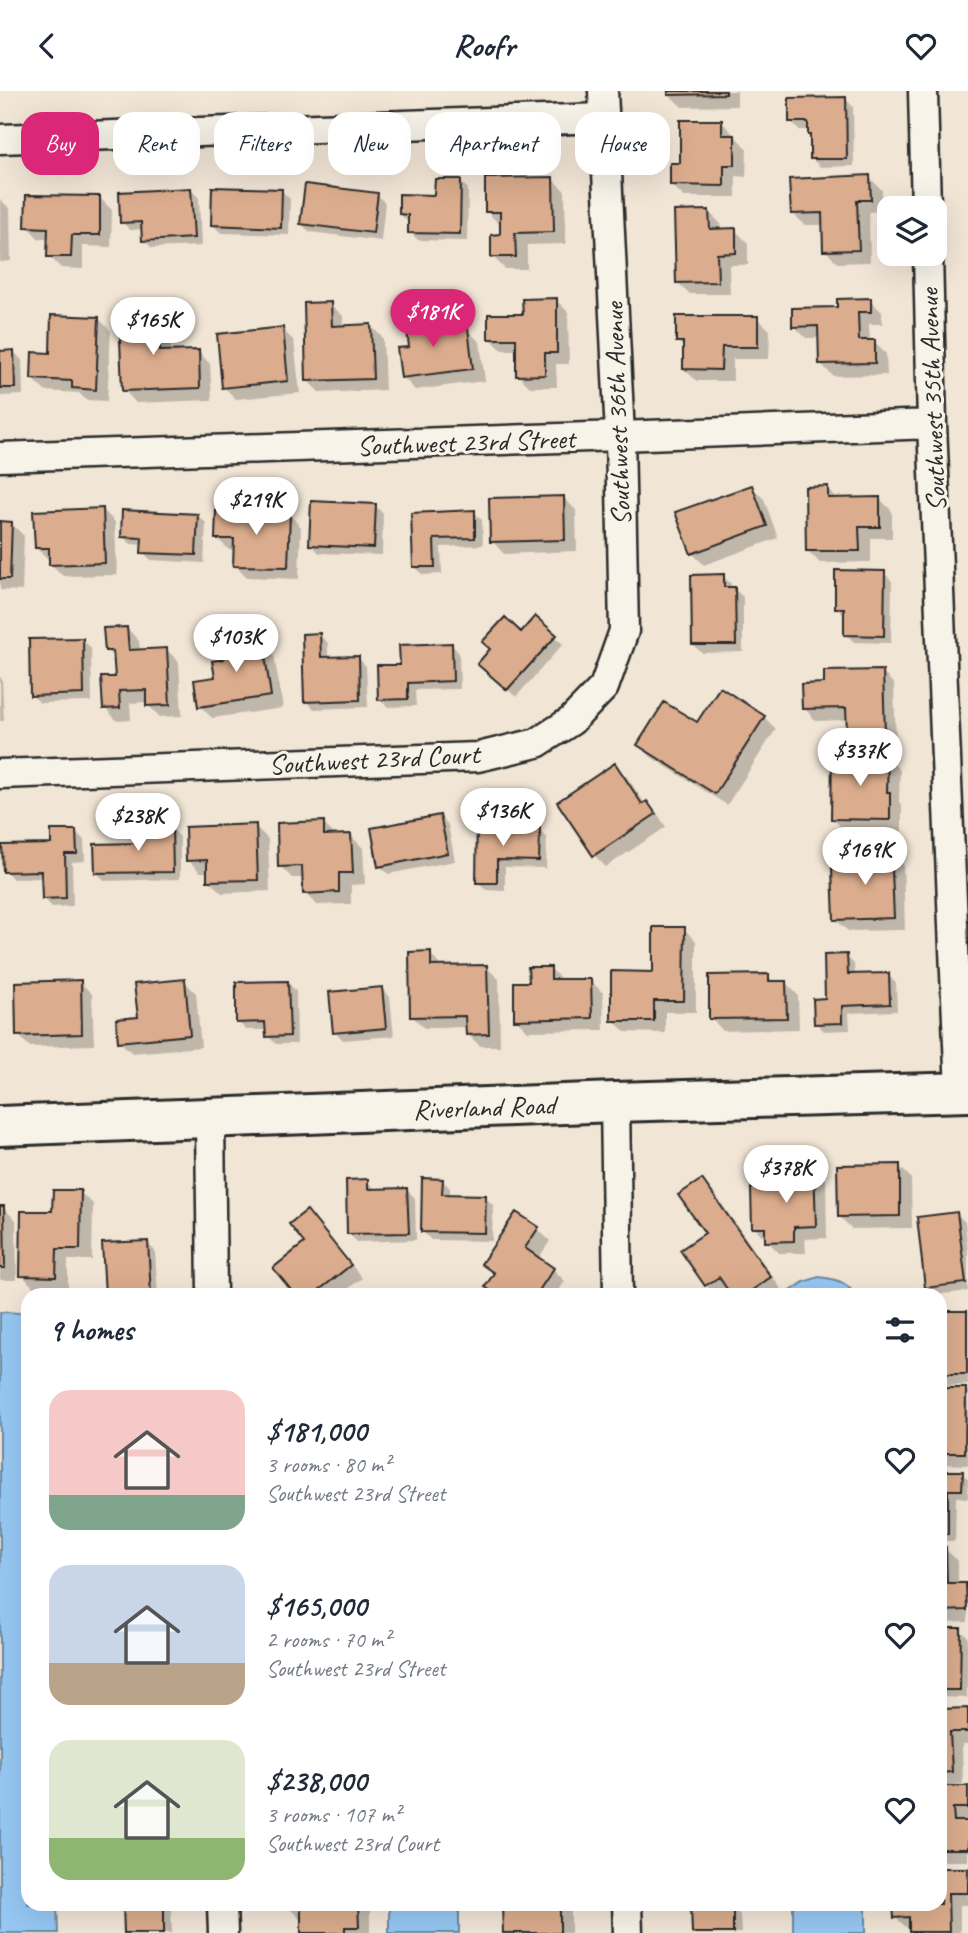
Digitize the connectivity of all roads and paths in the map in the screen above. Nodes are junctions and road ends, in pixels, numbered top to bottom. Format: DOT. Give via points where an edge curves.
graph roads {
  1 [pos="923,91"];
  2 [pos="603,105"];
  3 [pos="0,139"];
  4 [pos="926,196"];
  5 [pos="928,266"];
  6 [pos="932,423"];
  7 [pos="620,436"];
  8 [pos="0,457"];
  9 [pos="572,721"];
  10 [pos="0,774"];
  11 [pos="964,1092"];
  12 [pos="615,1101"];
  13 [pos="209,1118"];
  14 [pos="0,1126"];
  15 [pos="212,1288"];
  16 [pos="618,1288"];
  17 [pos="222,1911"];
  18 [pos="627,1911"];
  19 [pos="223,1933"];
  20 [pos="628,1933"];
  1 -- 4 [label="street"];
  2 -- 3 [label="street"];
  2 -- 7 [label="street, Southwest 36th Avenue"];
  5 -- 6 [label="street, Southwest 35th Avenue"];
  6 -- 7 [label="street, Southwest 23rd Street"];
  6 -- 11 [label="street, Southwest 35th Avenue"];
  7 -- 8 [label="street, Southwest 23rd Street"];
  7 -- 9 [label="street, Southwest 36th Avenue" via="624,631 604,687"];
  9 -- 10 [label="street, Southwest 23rd Court" via="537,743 478,757"];
  11 -- 12 [label="street, Riverland Road"];
  12 -- 13 [label="street, Riverland Road"];
  12 -- 16 [label="street"];
  13 -- 14 [label="street, Riverland Road"];
  13 -- 15 [label="street"];
  17 -- 19 [label="street"];
  18 -- 20 [label="street"];
}
